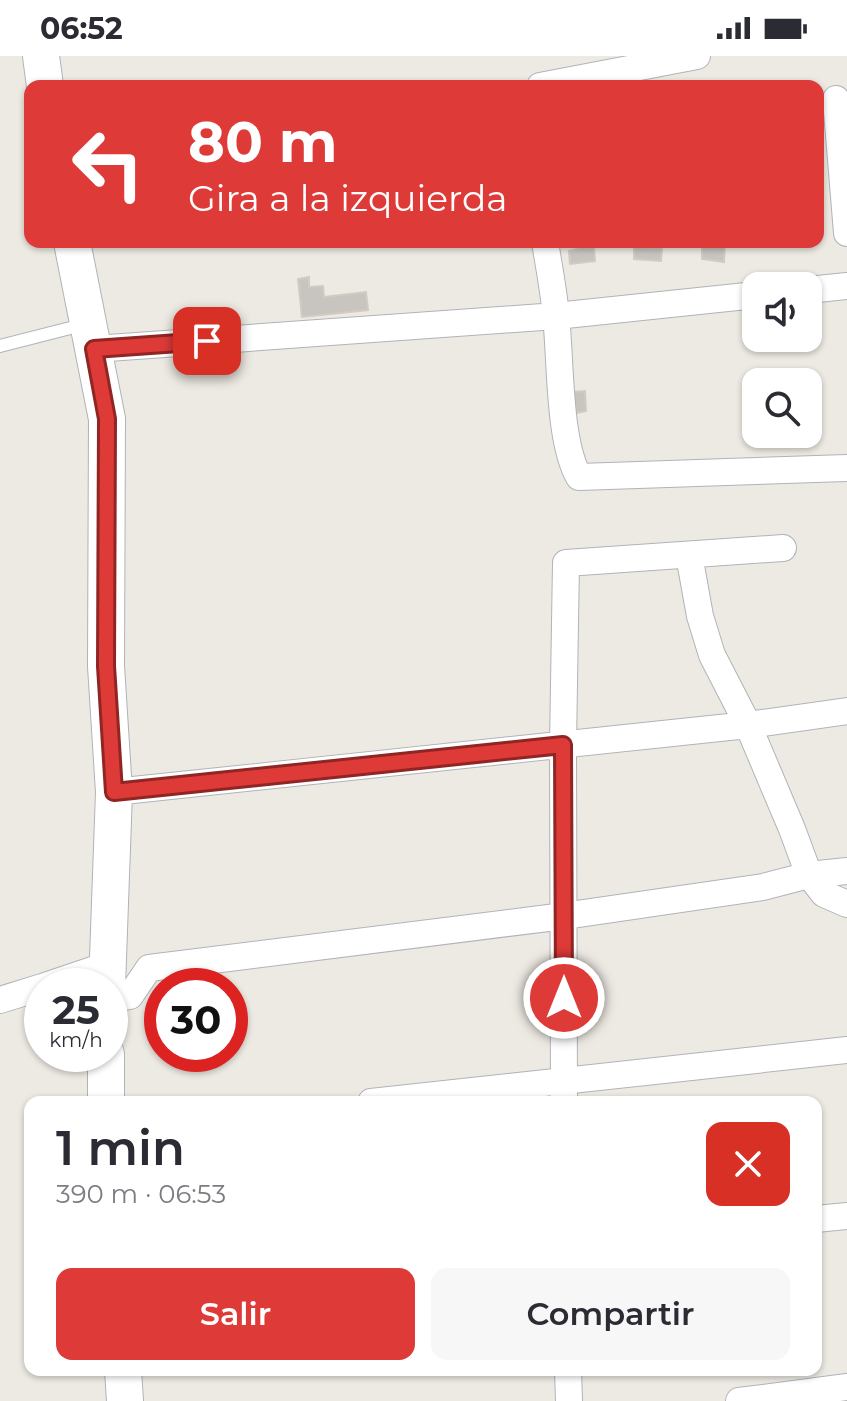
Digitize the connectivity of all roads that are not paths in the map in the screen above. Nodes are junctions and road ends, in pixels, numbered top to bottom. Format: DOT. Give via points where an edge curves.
graph roads {
  1 [pos="41,56"];
  2 [pos="697,56"];
  3 [pos="44,80"];
  4 [pos="571,80"];
  5 [pos="834,100"];
  6 [pos="847,233"];
  7 [pos="73,248"];
  8 [pos="546,248"];
  9 [pos="847,286"];
  10 [pos="822,289"];
  11 [pos="742,296"];
  12 [pos="556,316"];
  13 [pos="91,336"];
  14 [pos="0,346"];
  15 [pos="847,468"];
  16 [pos="783,548"];
  17 [pos="689,555"];
  18 [pos="847,711"];
  19 [pos="748,725"];
  20 [pos="563,745"];
  21 [pos="114,792"];
  22 [pos="847,871"];
  23 [pos="809,875"];
  24 [pos="847,904"];
  25 [pos="564,916"];
  26 [pos="108,968"];
  27 [pos="24,992"];
  28 [pos="128,995"];
  29 [pos="0,1000"];
  30 [pos="847,1050"];
  31 [pos="106,1072"];
  32 [pos="564,1091"];
  33 [pos="106,1096"];
  34 [pos="476,1096"];
  35 [pos="847,1216"];
  36 [pos="822,1218"];
  37 [pos="123,1376"];
  38 [pos="568,1376"];
  39 [pos="847,1387"];
  40 [pos="125,1401"];
  41 [pos="569,1401"];
  42 [pos="739,1401"];
  1 -- 3 [label="street"];
  2 -- 4 [label="street"];
  5 -- 6 [label="street"];
  7 -- 13 [label="street"];
  8 -- 12 [label="street"];
  9 -- 10 [label="street"];
  11 -- 12 [label="street"];
  12 -- 13 [label="street"];
  12 -- 15 [label="street" via="563,409 579,477"];
  13 -- 14 [label="lane"];
  13 -- 21 [label="street" via="107,419 106,666"];
  16 -- 17 [label="street"];
  17 -- 19 [label="street" via="712,655"];
  17 -- 20 [label="street" via="566,563"];
  18 -- 19 [label="street"];
  19 -- 20 [label="street"];
  19 -- 23 [label="street"];
  20 -- 21 [label="street"];
  20 -- 25 [label="street"];
  21 -- 26 [label="street"];
  22 -- 23 [label="street"];
  23 -- 24 [label="street" via="824,894"];
  23 -- 25 [label="street" via="763,887"];
  25 -- 28 [label="street" via="149,968"];
  25 -- 32 [label="street"];
  27 -- 29 [label="street"];
  30 -- 32 [label="street"];
  31 -- 33 [label="street"];
  32 -- 34 [label="street"];
  35 -- 36 [label="street"];
  37 -- 40 [label="street"];
  38 -- 41 [label="street"];
  39 -- 42 [label="street"];
}
